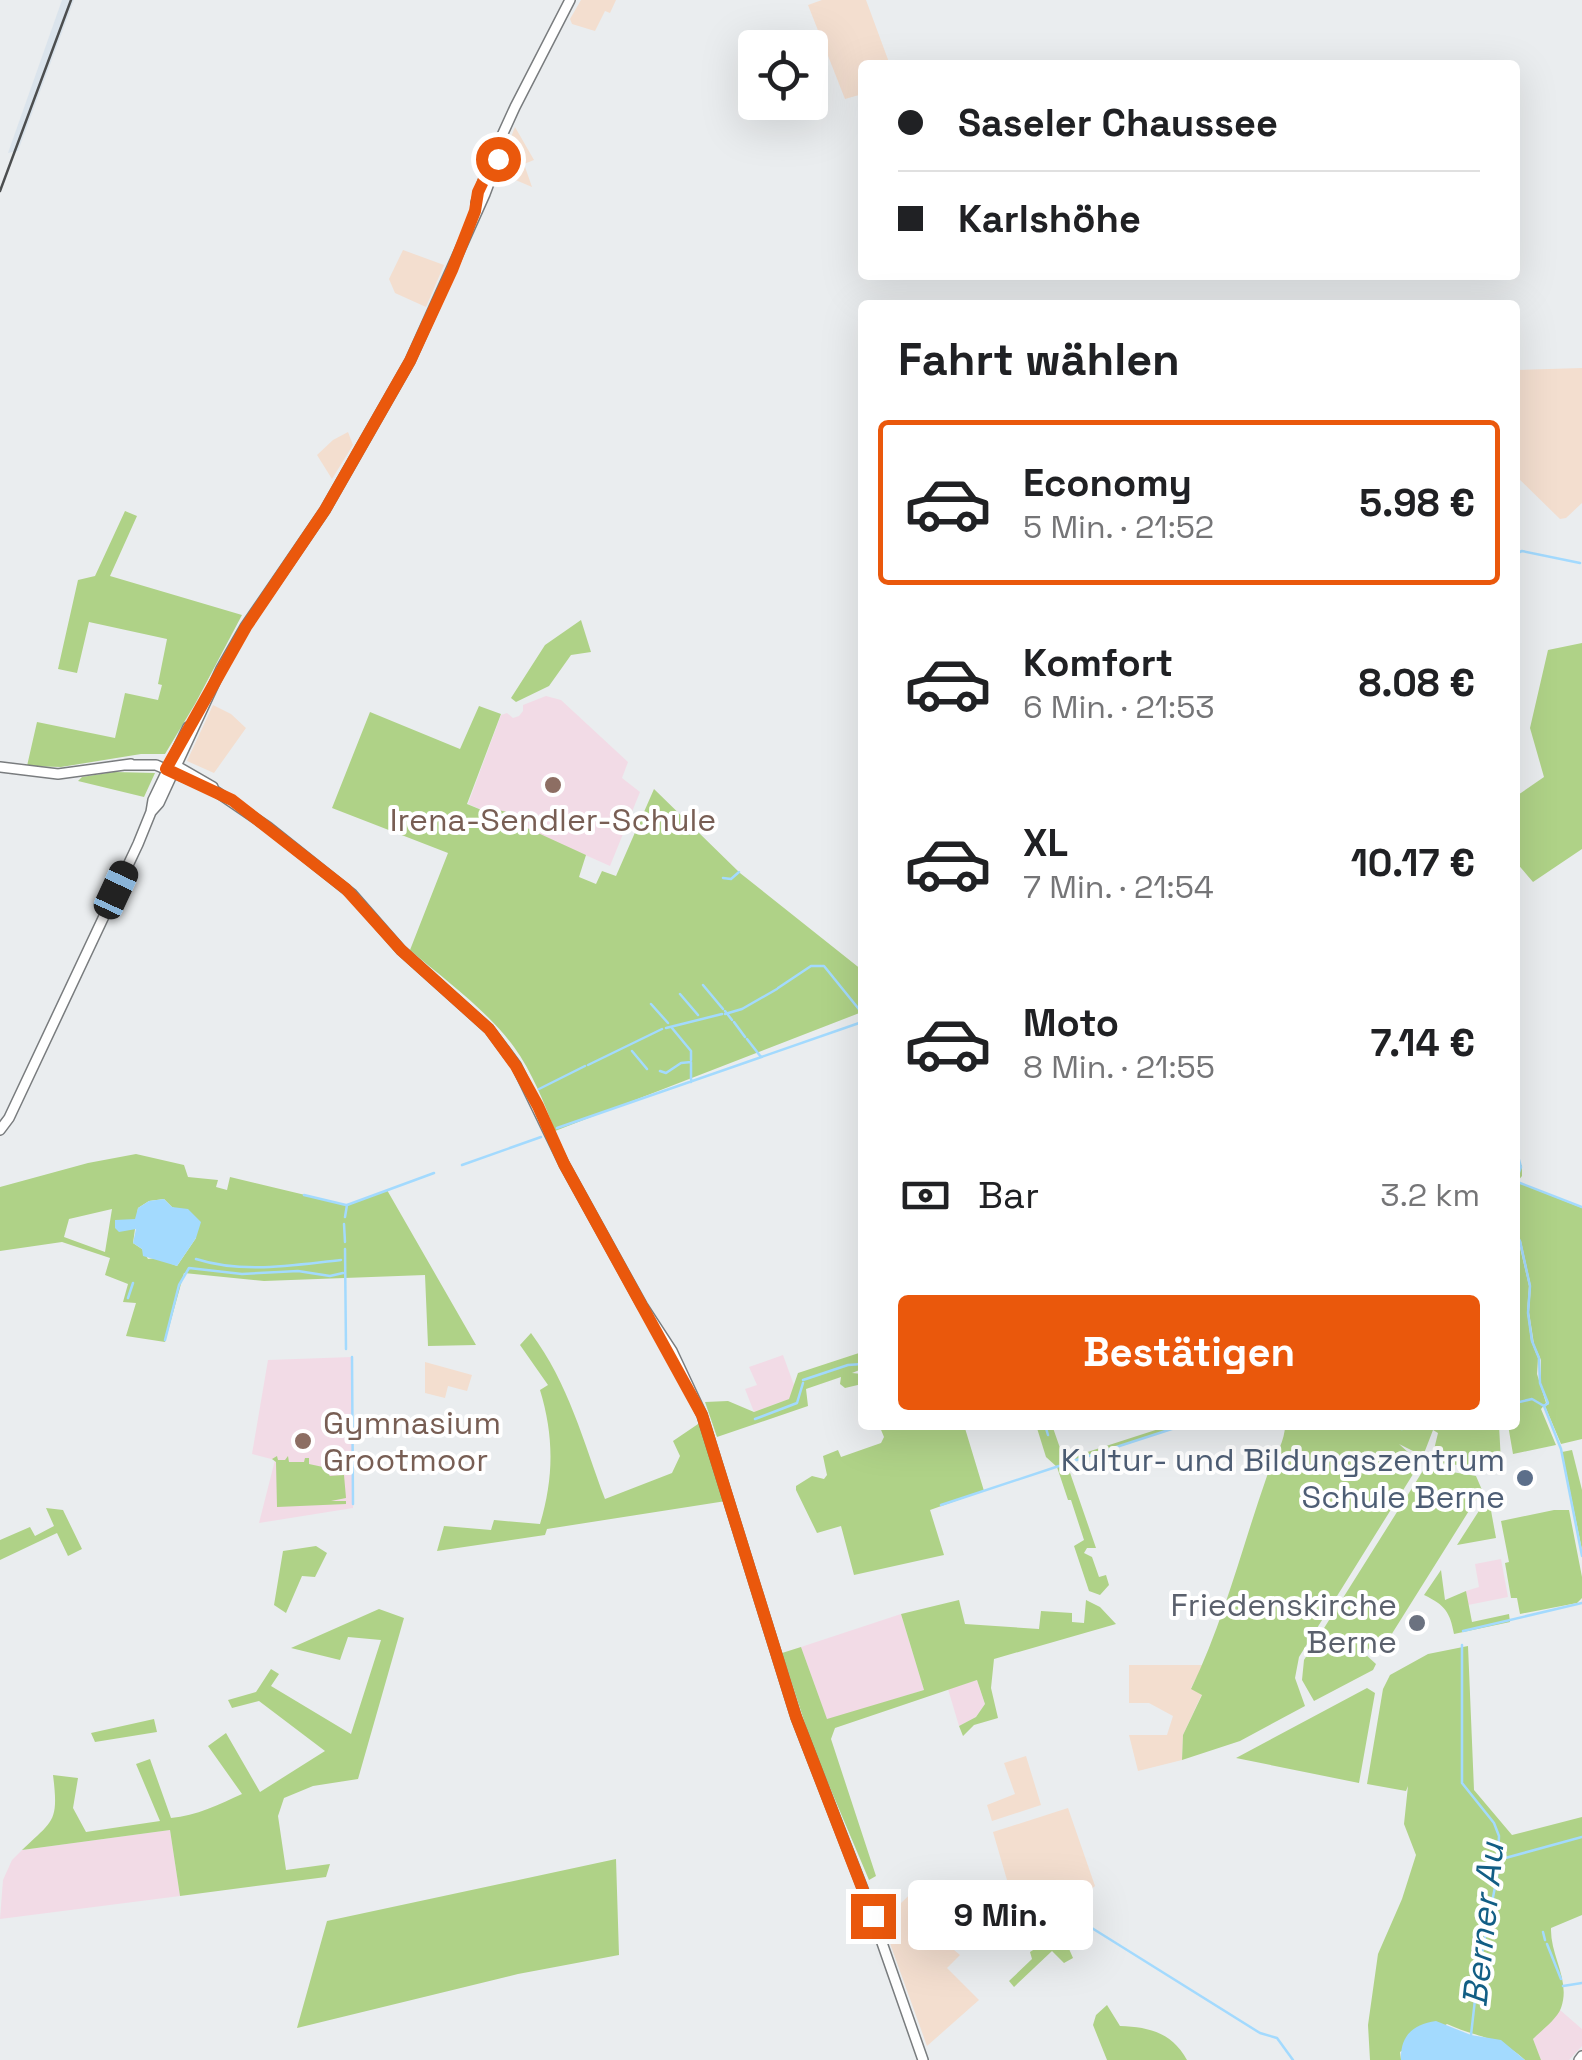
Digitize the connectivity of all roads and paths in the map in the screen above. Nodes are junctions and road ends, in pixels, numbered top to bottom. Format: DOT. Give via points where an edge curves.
graph roads {
  1 [pos="570,0"];
  2 [pos="0,767"];
  3 [pos="172,768"];
  4 [pos="1,1128"];
  5 [pos="923,2060"];
  1 -- 3 [label="main road" via="515,107 439,300 397,385 325,510 246,627"];
  2 -- 3 [label="main road" via="58,774 127,765"];
  3 -- 4 [label="main road"];
  3 -- 5 [label="main road" via="268,826 352,894 516,1066 688,1386 711,1442 796,1717"];
}
